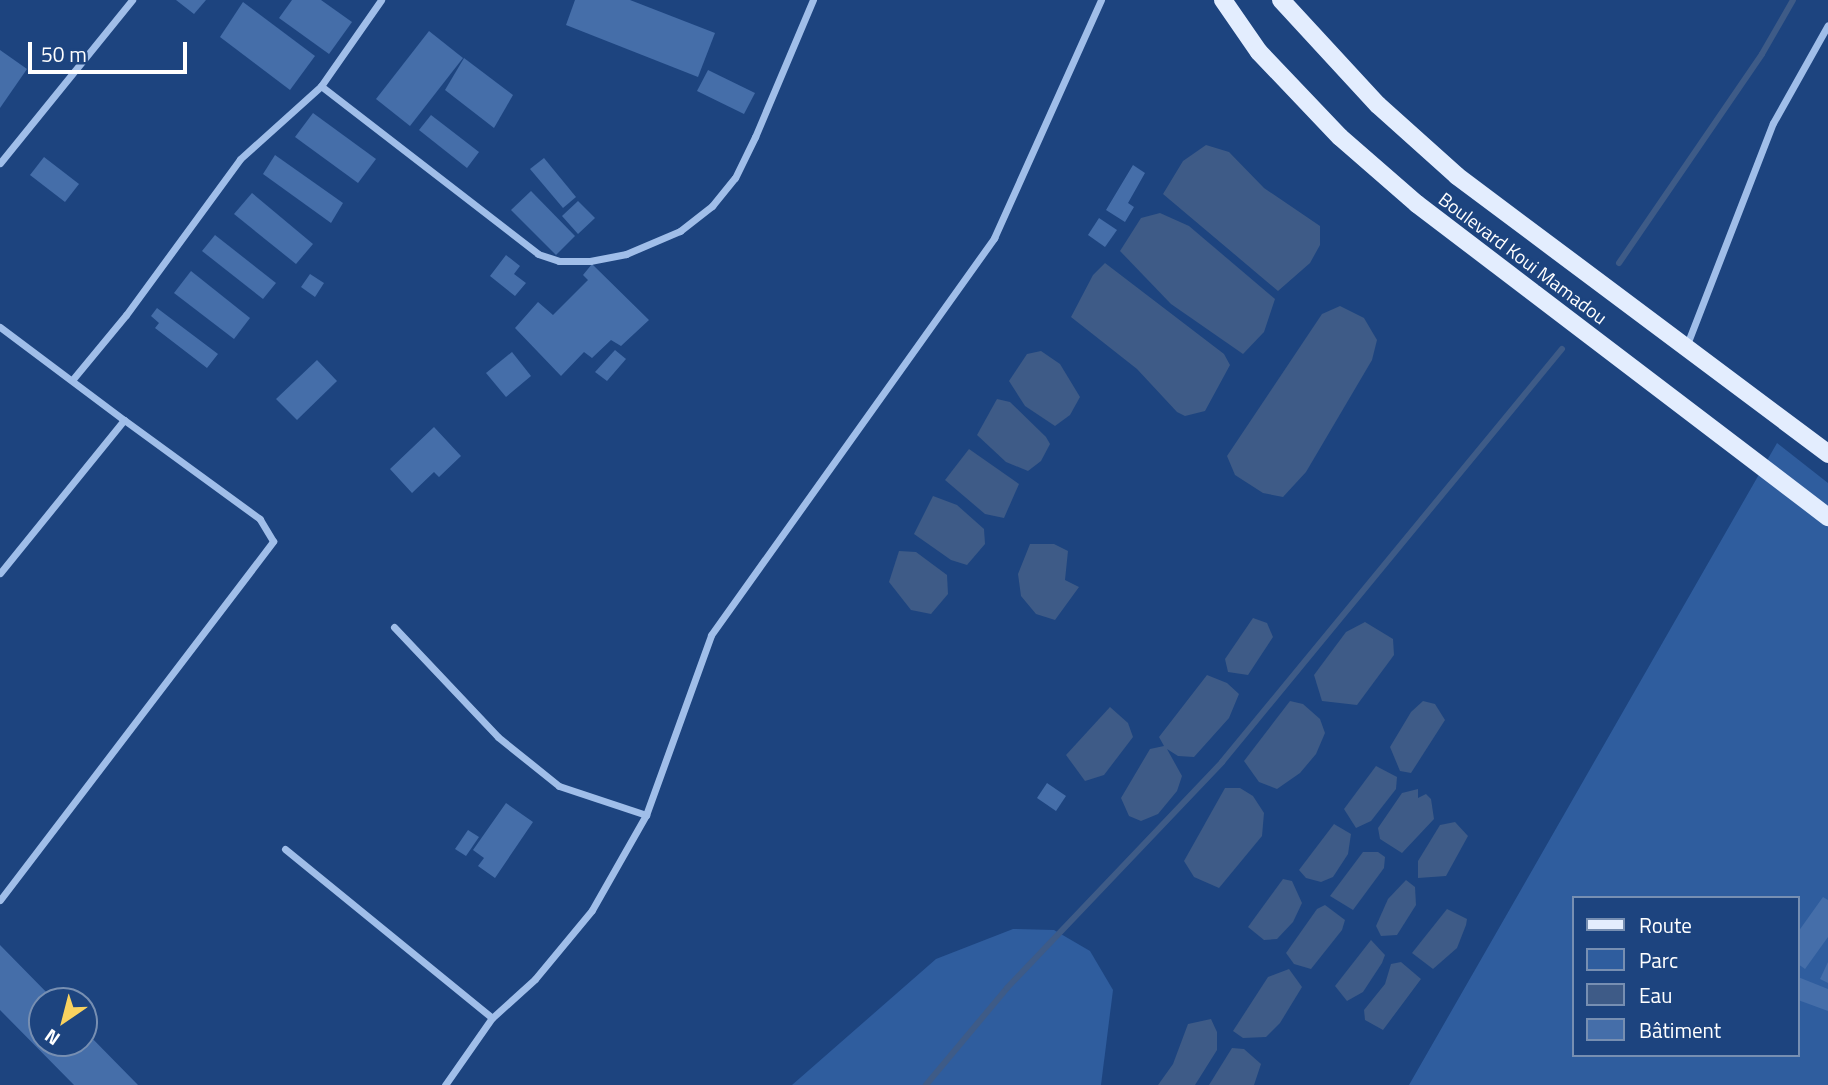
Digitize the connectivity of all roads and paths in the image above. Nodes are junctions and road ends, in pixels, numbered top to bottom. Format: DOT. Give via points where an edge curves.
graph roads {
  1 [pos="132,0"];
  2 [pos="381,0"];
  3 [pos="813,0"];
  4 [pos="1101,0"];
  5 [pos="1223,0"];
  6 [pos="1281,0"];
  7 [pos="1828,24"];
  8 [pos="321,86"];
  9 [pos="0,163"];
  10 [pos="0,327"];
  11 [pos="1686,347"];
  12 [pos="73,379"];
  13 [pos="124,420"];
  14 [pos="1828,454"];
  15 [pos="1828,517"];
  16 [pos="0,573"];
  17 [pos="394,627"];
  18 [pos="646,815"];
  19 [pos="285,849"];
  20 [pos="0,900"];
  21 [pos="492,1018"];
  22 [pos="445,1085"];
  1 -- 9 [label="street"];
  2 -- 8 [label="street"];
  3 -- 8 [label="street" via="735,178 712,206 680,231 626,254 590,261 559,261 538,254"];
  4 -- 18 [label="street" via="994,238 711,635"];
  5 -- 15 [label="main road, Boulevard Koui Mamadou" via="1259,52 1340,137 1417,204"];
  6 -- 11 [label="main road, Boulevard Koui Mamadou" via="1378,105 1457,176"];
  7 -- 11 [label="street" via="1773,123"];
  8 -- 12 [label="street" via="240,159 127,316"];
  10 -- 12 [label="street"];
  11 -- 14 [label="main road, Boulevard Koui Mamadou"];
  12 -- 13 [label="street"];
  13 -- 16 [label="street"];
  13 -- 20 [label="street" via="260,519 273,541"];
  17 -- 18 [label="street" via="498,737 559,786"];
  18 -- 21 [label="street" via="592,910 535,979"];
  19 -- 21 [label="street"];
  21 -- 22 [label="street"];
}
